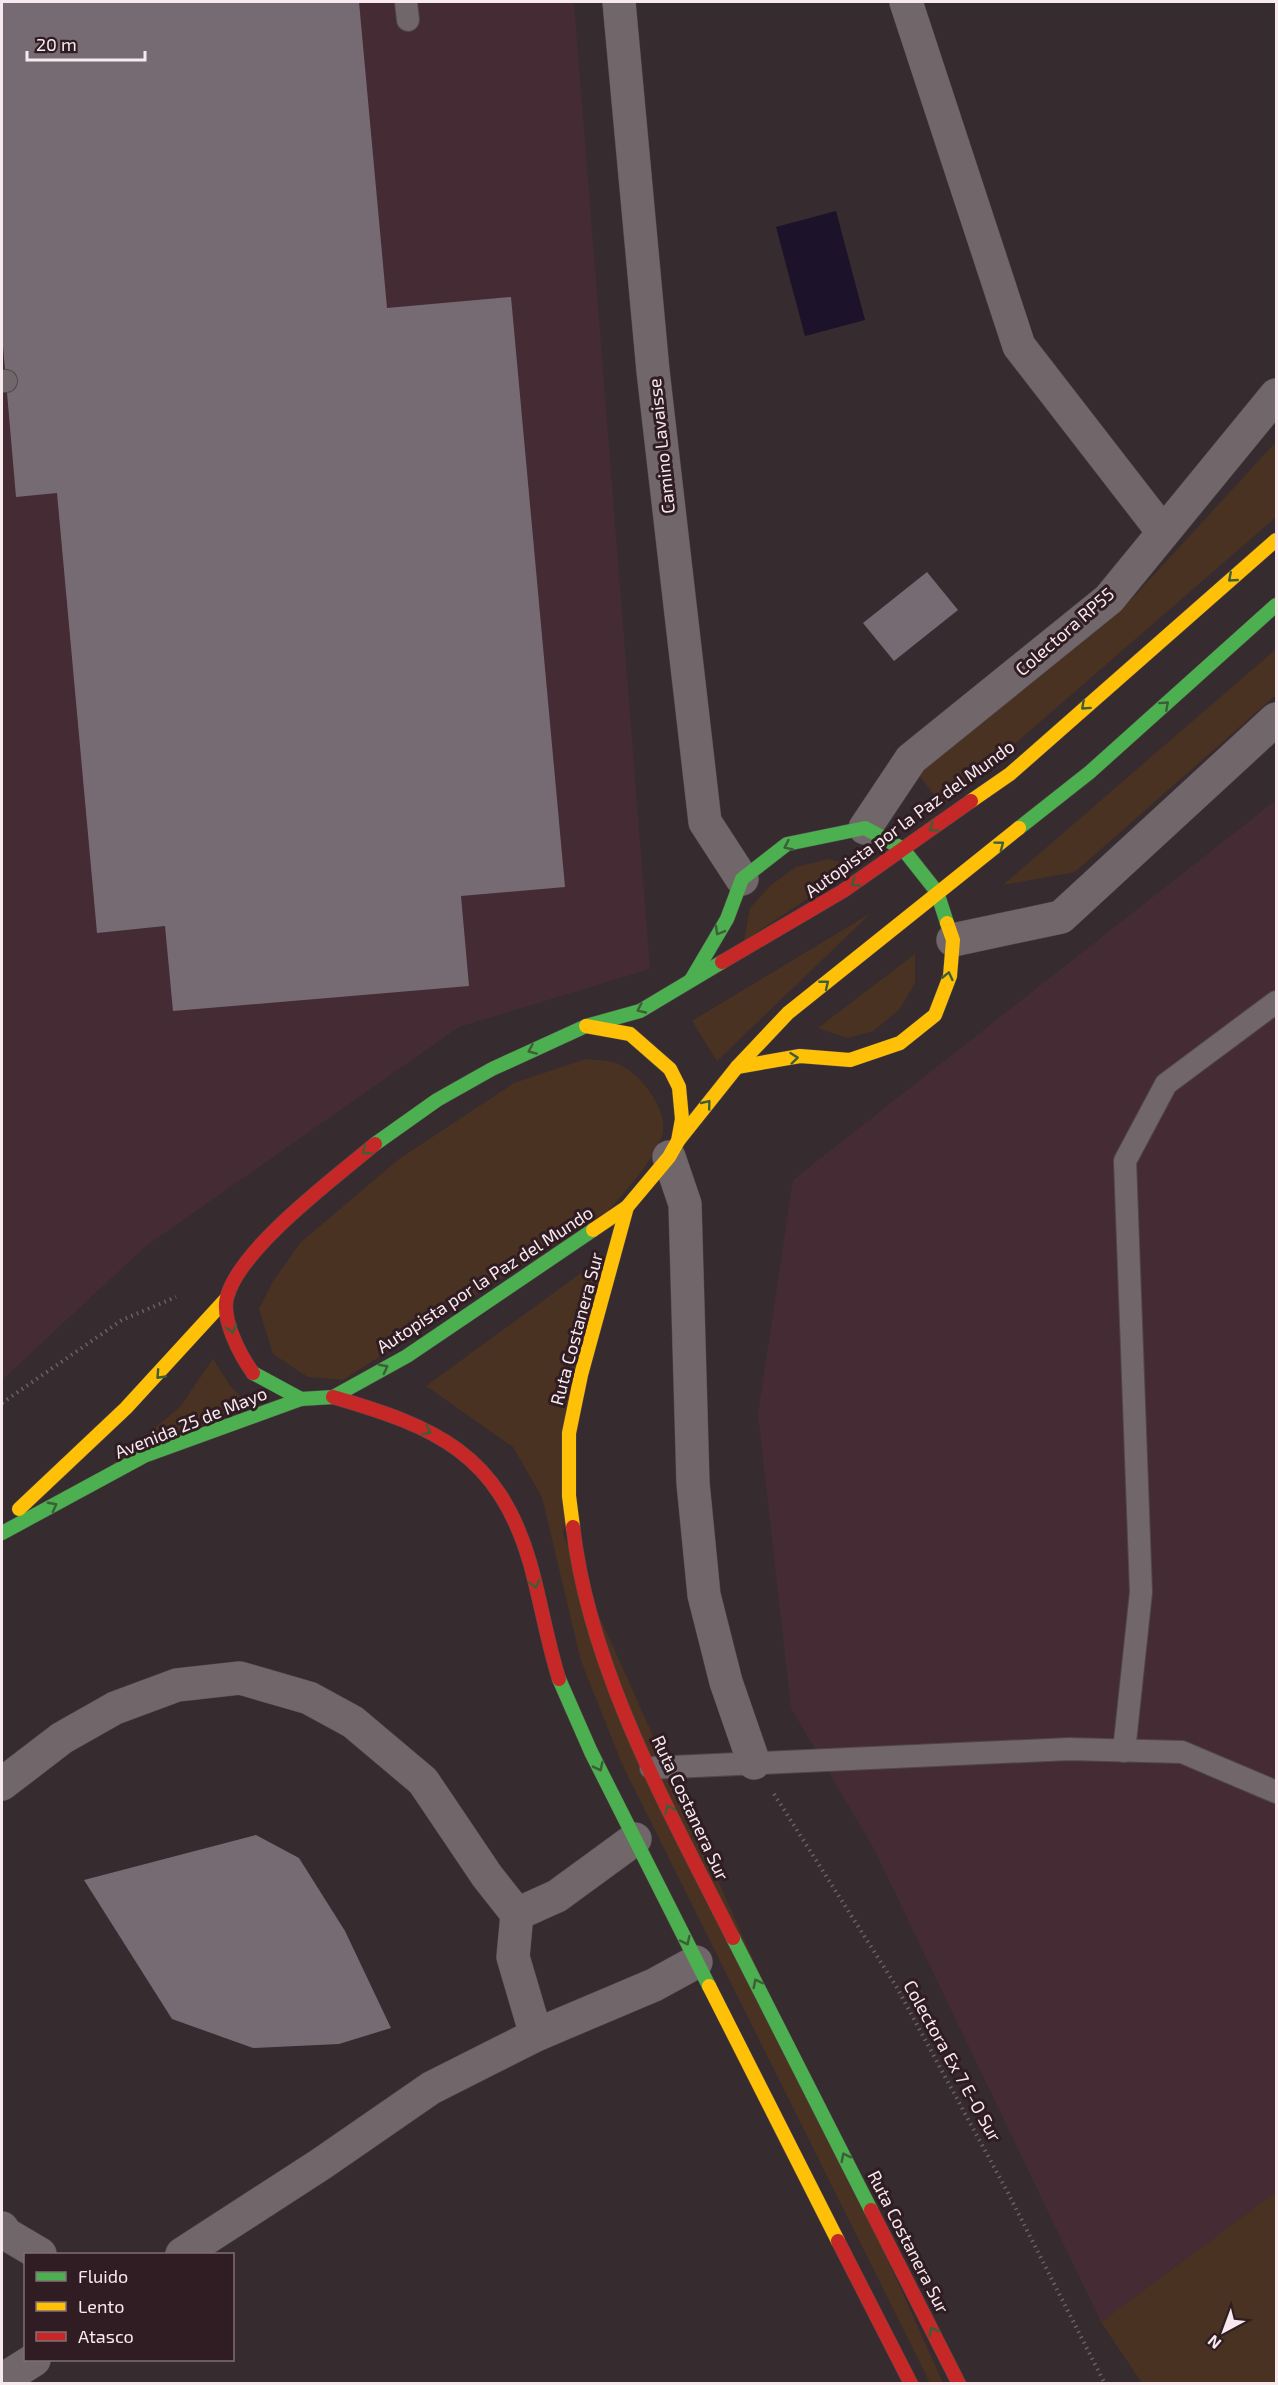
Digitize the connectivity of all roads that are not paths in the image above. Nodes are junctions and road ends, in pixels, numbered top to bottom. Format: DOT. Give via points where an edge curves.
graph roads {
  1 [pos="619,2"];
  2 [pos="906,2"];
  3 [pos="1276,395"];
  4 [pos="1163,532"];
  5 [pos="1276,540"];
  6 [pos="1276,605"];
  7 [pos="1276,719"];
  8 [pos="865,828"];
  9 [pos="903,849"];
  10 [pos="742,879"];
  11 [pos="937,892"];
  12 [pos="953,940"];
  13 [pos="691,980"];
  14 [pos="1276,1002"];
  15 [pos="586,1026"];
  16 [pos="737,1067"];
  17 [pos="673,1149"];
  18 [pos="627,1207"];
  19 [pos="226,1299"];
  20 [pos="333,1397"];
  21 [pos="301,1399"];
  22 [pos="2,1524"];
  23 [pos="2,1533"];
  24 [pos="1124,1750"];
  25 [pos="754,1763"];
  26 [pos="651,1768"];
  27 [pos="2,1784"];
  28 [pos="1276,1792"];
  29 [pos="635,1839"];
  30 [pos="517,1914"];
  31 [pos="696,1962"];
  32 [pos="536,2035"];
  33 [pos="2,2228"];
  34 [pos="38,2253"];
  35 [pos="184,2253"];
  36 [pos="32,2361"];
  37 [pos="2,2380"];
  38 [pos="911,2384"];
  39 [pos="959,2384"];
  1 -- 10 [label="street, Camino Lavaisse" via="653,371 705,822"];
  2 -- 4 [label="street" via="1019,346"];
  3 -- 4 [label="street, Colectora RP55"];
  4 -- 8 [label="street, Colectora RP55" via="1109,598 911,759"];
  5 -- 9 [label="main road, Autopista por la Paz del Mundo, one-way" via="1010,774"];
  11 -- 6 [label="main road, Autopista por la Paz del Mundo, one-way" via="1090,772"];
  7 -- 12 [label="street" via="1061,917"];
  8 -- 9 [label="main road"];
  8 -- 10 [label="main road, one-way" via="787,844"];
  9 -- 11 [label="main road"];
  9 -- 13 [label="main road, Autopista por la Paz del Mundo, one-way" via="790,925"];
  10 -- 13 [label="main road, one-way" via="727,919"];
  11 -- 12 [label="main road"];
  16 -- 11 [label="main road, Autopista por la Paz del Mundo, one-way" via="788,1013"];
  16 -- 12 [label="main road, one-way" via="800,1056 850,1060 900,1042 935,1015 950,976"];
  13 -- 15 [label="main road, Autopista por la Paz del Mundo, one-way" via="640,1011"];
  14 -- 24 [label="lane" via="1166,1084 1125,1161 1141,1592"];
  15 -- 17 [label="main road" via="630,1035 669,1069 679,1087 682,1119"];
  15 -- 19 [label="main road, Autopista por la Paz del Mundo, one-way" via="492,1069 382,1138 261,1245 234,1278"];
  17 -- 16 [label="main road, Autopista por la Paz del Mundo, one-way"];
  17 -- 18 [label="main road, Autopista por la Paz del Mundo"];
  17 -- 25 [label="street" via="685,1204 693,1483 704,1595 726,1682"];
  20 -- 18 [label="main road, Autopista por la Paz del Mundo, one-way" via="407,1356"];
  18 -- 26 [label="main road, Ruta Costanera Sur" via="569,1433 569,1496 576,1564 595,1633"];
  19 -- 21 [label="main road, one-way" via="238,1352 253,1372"];
  19 -- 22 [label="main road, Avenida 25 de Mayo, one-way" via="187,1346 91,1446"];
  20 -- 21 [label="main road, Autopista por la Paz del Mundo"];
  20 -- 29 [label="main road, one-way" via="392,1414 435,1434 468,1455 496,1486 518,1526 567,1701"];
  23 -- 21 [label="main road, Avenida 25 de Mayo, one-way" via="144,1456"];
  24 -- 25 [label="lane"];
  24 -- 28 [label="lane" via="1182,1752"];
  25 -- 26 [label="lane"];
  39 -- 26 [label="main road, Ruta Costanera Sur, one-way" via="674,1821"];
  27 -- 30 [label="street" via="62,1738 115,1708 177,1685 240,1678 318,1703 352,1722 423,1781"];
  29 -- 30 [label="street" via="557,1896"];
  29 -- 31 [label="main road, one-way"];
  30 -- 32 [label="street" via="513,1956"];
  31 -- 32 [label="street" via="654,1985"];
  31 -- 38 [label="main road"];
  32 -- 35 [label="street" via="431,2088"];
  33 -- 34 [label="street"];
  36 -- 37 [label="street"];
}
